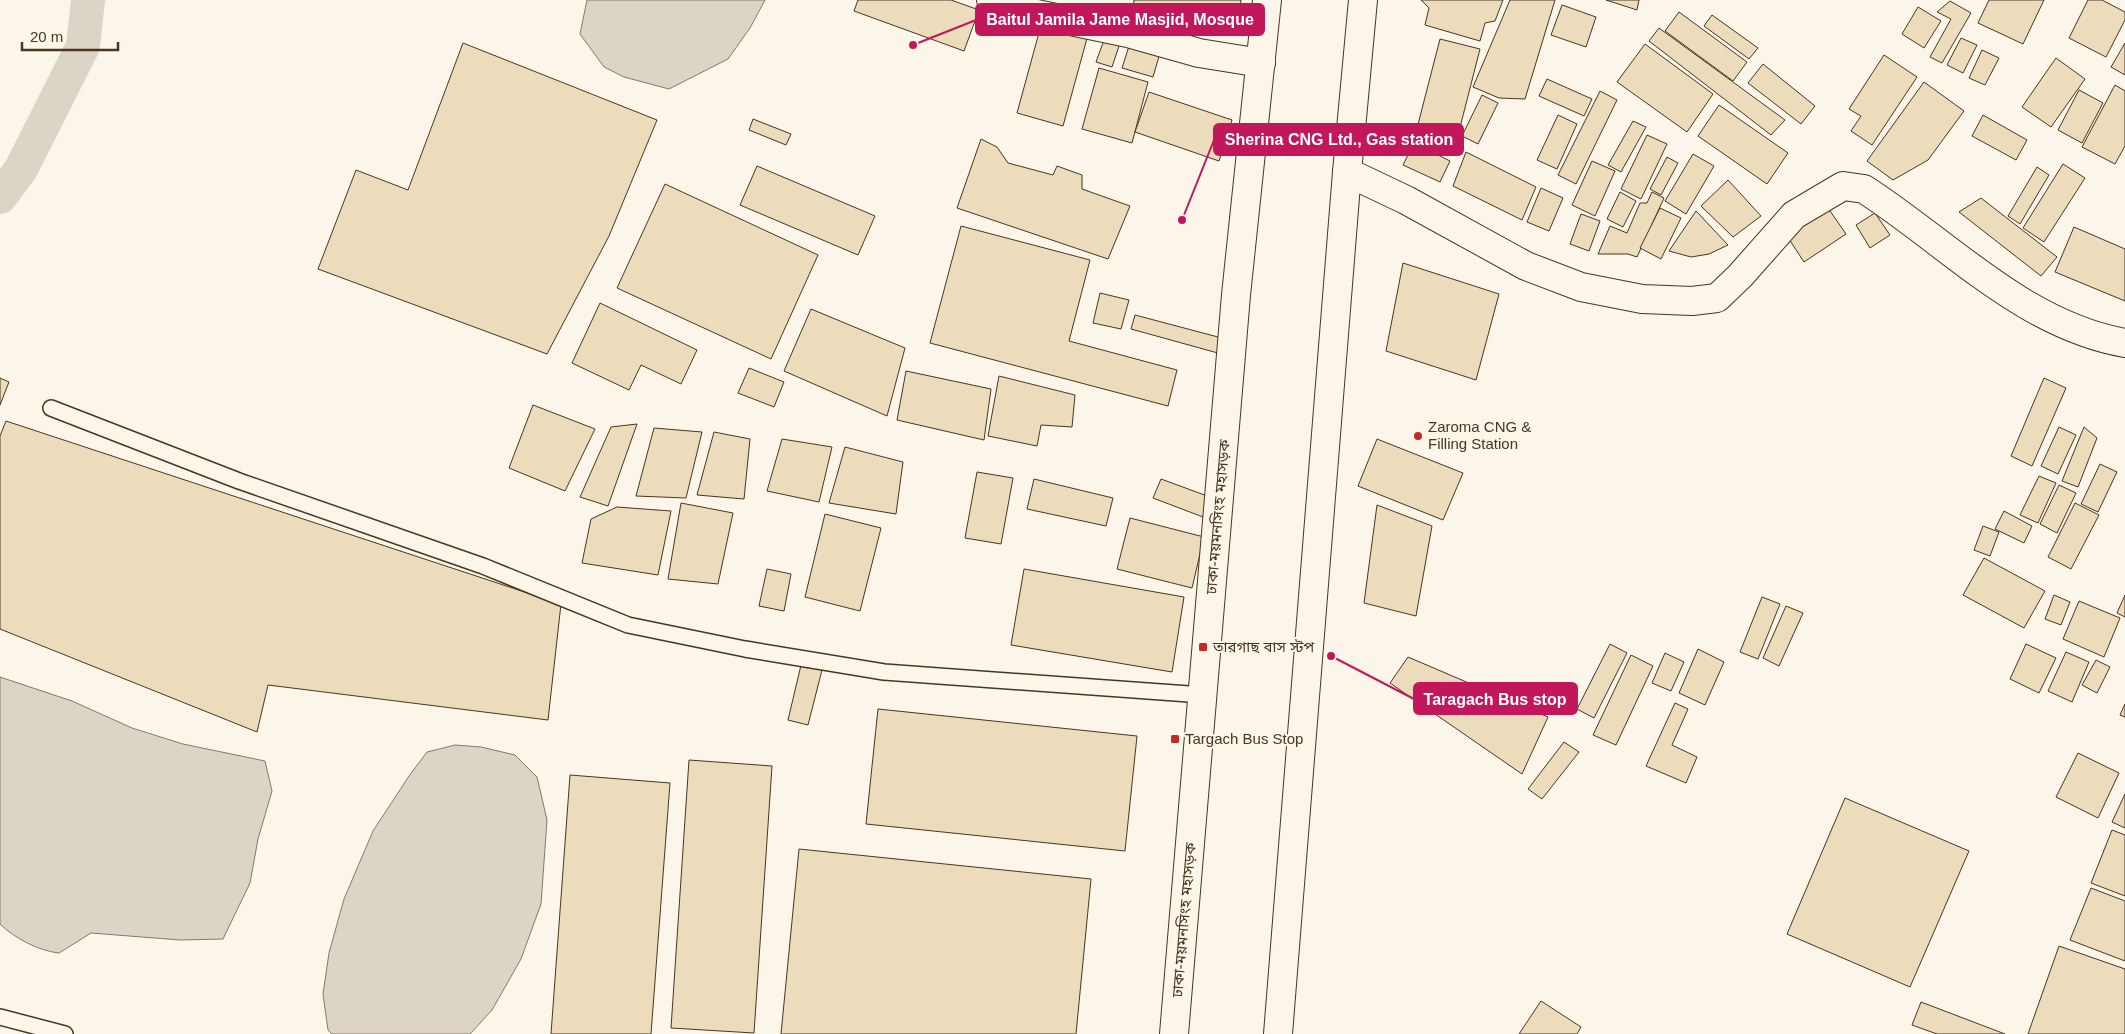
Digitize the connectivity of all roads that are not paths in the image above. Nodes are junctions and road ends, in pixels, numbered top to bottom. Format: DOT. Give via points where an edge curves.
graph roads {
  1 [pos="991,0"];
  2 [pos="1266,0"];
  3 [pos="1363,0"];
  4 [pos="1260,63"];
  5 [pos="1347,172"];
  6 [pos="2125,343"];
  7 [pos="51,408"];
  8 [pos="1202,695"];
  9 [pos="0,1017"];
  10 [pos="65,1034"];
  11 [pos="1174,1034"];
  12 [pos="1278,1034"];
  1 -- 4 [label="main road" via="1198,53"];
  2 -- 4 [label="main road, ঢাকা-ময়মনসিংহ মহাসড়ক"];
  3 -- 5 [label="main road"];
  4 -- 8 [label="main road, ঢাকা-ময়মনসিংহ মহাসড়ক" via="1236,295"];
  5 -- 6 [label="main road" via="1406,200 1526,266 1581,287 1642,299 1692,301 1717,298 1794,216 1843,186 1864,189 2018,300 2067,326"];
  5 -- 12 [label="main road"];
  7 -- 8 [label="lane" via="239,481 483,566 628,625 884,672"];
  8 -- 11 [label="main road, ঢাকা-ময়মনসিংহ মহাসড়ক"];
  9 -- 10 [label="lane"];
}
